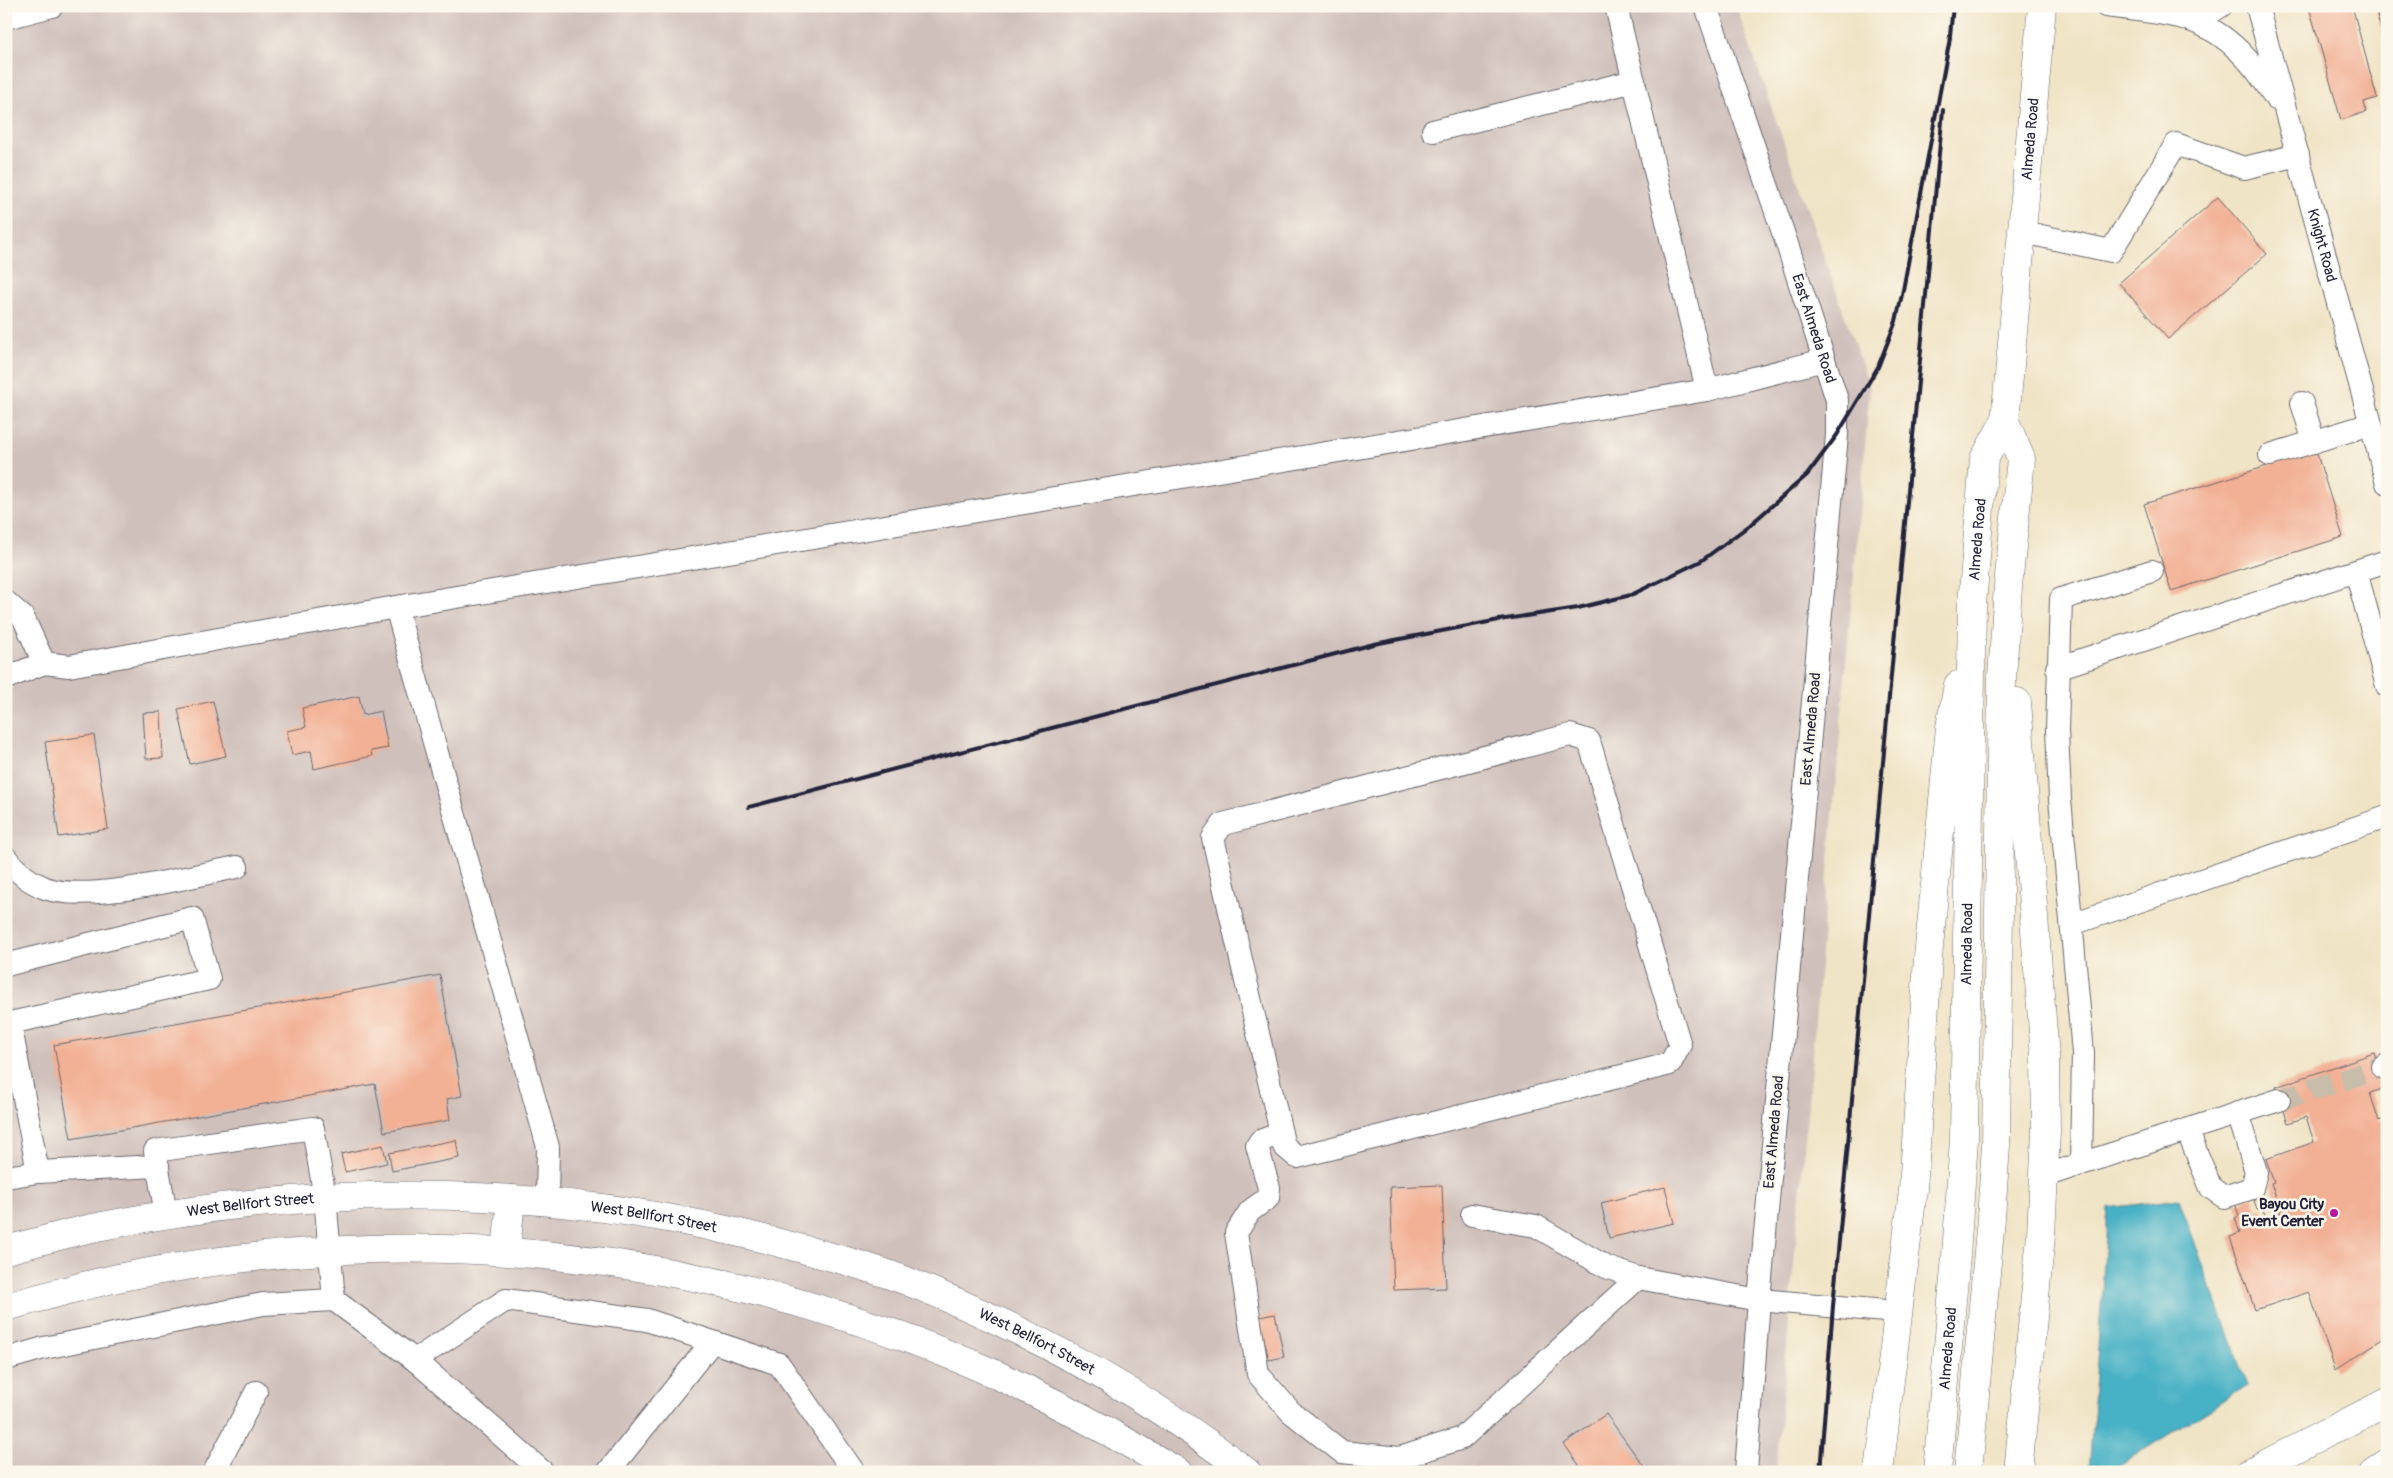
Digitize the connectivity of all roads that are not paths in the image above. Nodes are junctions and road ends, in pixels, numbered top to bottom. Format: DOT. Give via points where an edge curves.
graph roads {
  1 [pos="52,6"];
  2 [pos="1616,6"];
  3 [pos="1706,6"];
  4 [pos="2042,6"];
  5 [pos="2106,6"];
  6 [pos="2221,6"];
  7 [pos="2258,6"];
  8 [pos="6,18"];
  9 [pos="2189,20"];
  10 [pos="1634,81"];
  11 [pos="2289,122"];
  12 [pos="1432,131"];
  13 [pos="2298,156"];
  14 [pos="2022,232"];
  15 [pos="1824,360"];
  16 [pos="1707,390"];
  17 [pos="2302,403"];
  18 [pos="2005,421"];
  19 [pos="2378,436"];
  20 [pos="2314,442"];
  21 [pos="2270,456"];
  22 [pos="2387,483"];
  23 [pos="2387,561"];
  24 [pos="2152,571"];
  25 [pos="2356,571"];
  26 [pos="2008,586"];
  27 [pos="6,602"];
  28 [pos="1972,605"];
  29 [pos="396,607"];
  30 [pos="44,663"];
  31 [pos="2057,668"];
  32 [pos="6,678"];
  33 [pos="2387,686"];
  34 [pos="2060,800"];
  35 [pos="2026,804"];
  36 [pos="2387,817"];
  37 [pos="6,858"];
  38 [pos="237,867"];
  39 [pos="2072,924"];
  40 [pos="6,965"];
  41 [pos="8,1019"];
  42 [pos="2279,1100"];
  43 [pos="2238,1114"];
  44 [pos="2187,1130"];
  45 [pos="1281,1133"];
  46 [pos="2081,1164"];
  47 [pos="158,1166"];
  48 [pos="38,1172"];
  49 [pos="2044,1176"];
  50 [pos="6,1177"];
  51 [pos="325,1197"];
  52 [pos="511,1199"];
  53 [pos="547,1201"];
  54 [pos="1472,1214"];
  55 [pos="166,1215"];
  56 [pos="6,1250"];
  57 [pos="330,1250"];
  58 [pos="506,1250"];
  59 [pos="1638,1278"];
  60 [pos="334,1300"];
  61 [pos="1760,1300"];
  62 [pos="6,1306"];
  63 [pos="1897,1312"];
  64 [pos="712,1342"];
  65 [pos="6,1358"];
  66 [pos="414,1360"];
  67 [pos="256,1392"];
  68 [pos="2387,1402"];
  69 [pos="2387,1463"];
  70 [pos="214,1472"];
  71 [pos="543,1472"];
  72 [pos="608,1472"];
  73 [pos="854,1472"];
  74 [pos="1178,1472"];
  75 [pos="1247,1472"];
  76 [pos="1746,1472"];
  77 [pos="1879,1472"];
  78 [pos="1937,1472"];
  79 [pos="1968,1472"];
  80 [pos="2018,1472"];
  81 [pos="2250,1472"];
  82 [pos="2374,1472"];
  1 -- 8 [label="street"];
  2 -- 10 [label="street"];
  3 -- 15 [label="street, East Almeda Road"];
  4 -- 14 [label="main road, Almeda Road"];
  5 -- 9 [label="street"];
  6 -- 9 [label="street"];
  7 -- 11 [label="street, Knight Road"];
  9 -- 11 [label="street" via="2219,34 2243,55 2261,75"];
  10 -- 12 [label="street"];
  10 -- 16 [label="street"];
  11 -- 13 [label="street, Knight Road"];
  13 -- 14 [label="street" via="2244,168 2176,144 2111,251"];
  13 -- 19 [label="street, Knight Road"];
  14 -- 18 [label="main road, Almeda Road"];
  15 -- 16 [label="street"];
  15 -- 61 [label="street, East Almeda Road" via="1837,400 1837,435"];
  16 -- 29 [label="street"];
  17 -- 20 [label="street"];
  18 -- 26 [label="main road, Almeda Road" via="2021,459"];
  18 -- 28 [label="main road, Almeda Road" via="1984,459"];
  19 -- 20 [label="street"];
  19 -- 22 [label="street, Knight Road"];
  20 -- 21 [label="street"];
  23 -- 25 [label="street"];
  24 -- 31 [label="street" via="2061,599"];
  25 -- 31 [label="street"];
  25 -- 33 [label="street"];
  26 -- 35 [label="main road"];
  26 -- 79 [label="main road, Almeda Road" via="2002,678 1996,1136 1992,1218"];
  27 -- 30 [label="street" via="23,617"];
  28 -- 63 [label="main road" via="1950,727 1928,958 1913,1190"];
  28 -- 78 [label="main road, Almeda Road" via="1965,1129"];
  29 -- 30 [label="street" via="69,666"];
  29 -- 53 [label="street" via="548,1147"];
  30 -- 32 [label="street"];
  31 -- 34 [label="street"];
  34 -- 35 [label="street"];
  34 -- 39 [label="street"];
  35 -- 49 [label="main road" via="2045,1057"];
  36 -- 39 [label="street"];
  37 -- 38 [label="street" via="28,880 47,888 84,894"];
  39 -- 46 [label="street" via="2083,1053"];
  40 -- 41 [label="street" via="192,918 209,979"];
  41 -- 48 [label="street"];
  42 -- 43 [label="street"];
  43 -- 44 [label="street"];
  43 -- 44 [label="street" via="2256,1172 2252,1188 2236,1194 2224,1197 2212,1188"];
  44 -- 46 [label="street"];
  45 -- 45 [label="street" via="1213,838 1222,824 1570,735 1590,741 1680,1045 1670,1064 1297,1157 1284,1146"];
  45 -- 59 [label="street" via="1260,1141 1257,1146 1269,1188 1268,1198 1250,1211 1236,1233 1258,1374 1291,1412 1342,1452 1400,1458 1462,1438"];
  46 -- 49 [label="street"];
  47 -- 48 [label="street"];
  47 -- 51 [label="street" via="155,1151 313,1128"];
  47 -- 55 [label="street"];
  48 -- 50 [label="street"];
  49 -- 80 [label="main road"];
  51 -- 52 [label="main road, West Bellfort Street" via="432,1195"];
  51 -- 55 [label="main road, West Bellfort Street"];
  51 -- 57 [label="street"];
  52 -- 53 [label="main road, West Bellfort Street"];
  52 -- 58 [label="main road"];
  53 -- 75 [label="main road, West Bellfort Street" via="645,1214 746,1234 902,1280 993,1319 1081,1364 1188,1430"];
  54 -- 59 [label="street" via="1536,1226 1606,1267"];
  55 -- 56 [label="main road, West Bellfort Street" via="100,1226"];
  57 -- 58 [label="main road"];
  57 -- 60 [label="street"];
  57 -- 62 [label="main road" via="257,1256 147,1272"];
  58 -- 74 [label="main road" via="686,1275 837,1314 955,1357 1016,1384 1083,1417"];
  59 -- 61 [label="street"];
  60 -- 65 [label="street" via="263,1304"];
  60 -- 66 [label="street"];
  61 -- 63 [label="street"];
  61 -- 76 [label="street, East Almeda Road"];
  63 -- 77 [label="main road"];
  64 -- 66 [label="street" via="647,1320 506,1300"];
  64 -- 72 [label="street"];
  64 -- 73 [label="street" via="779,1364"];
  66 -- 71 [label="street"];
  67 -- 70 [label="street"];
  68 -- 81 [label="main road"];
  69 -- 82 [label="main road"];
}
